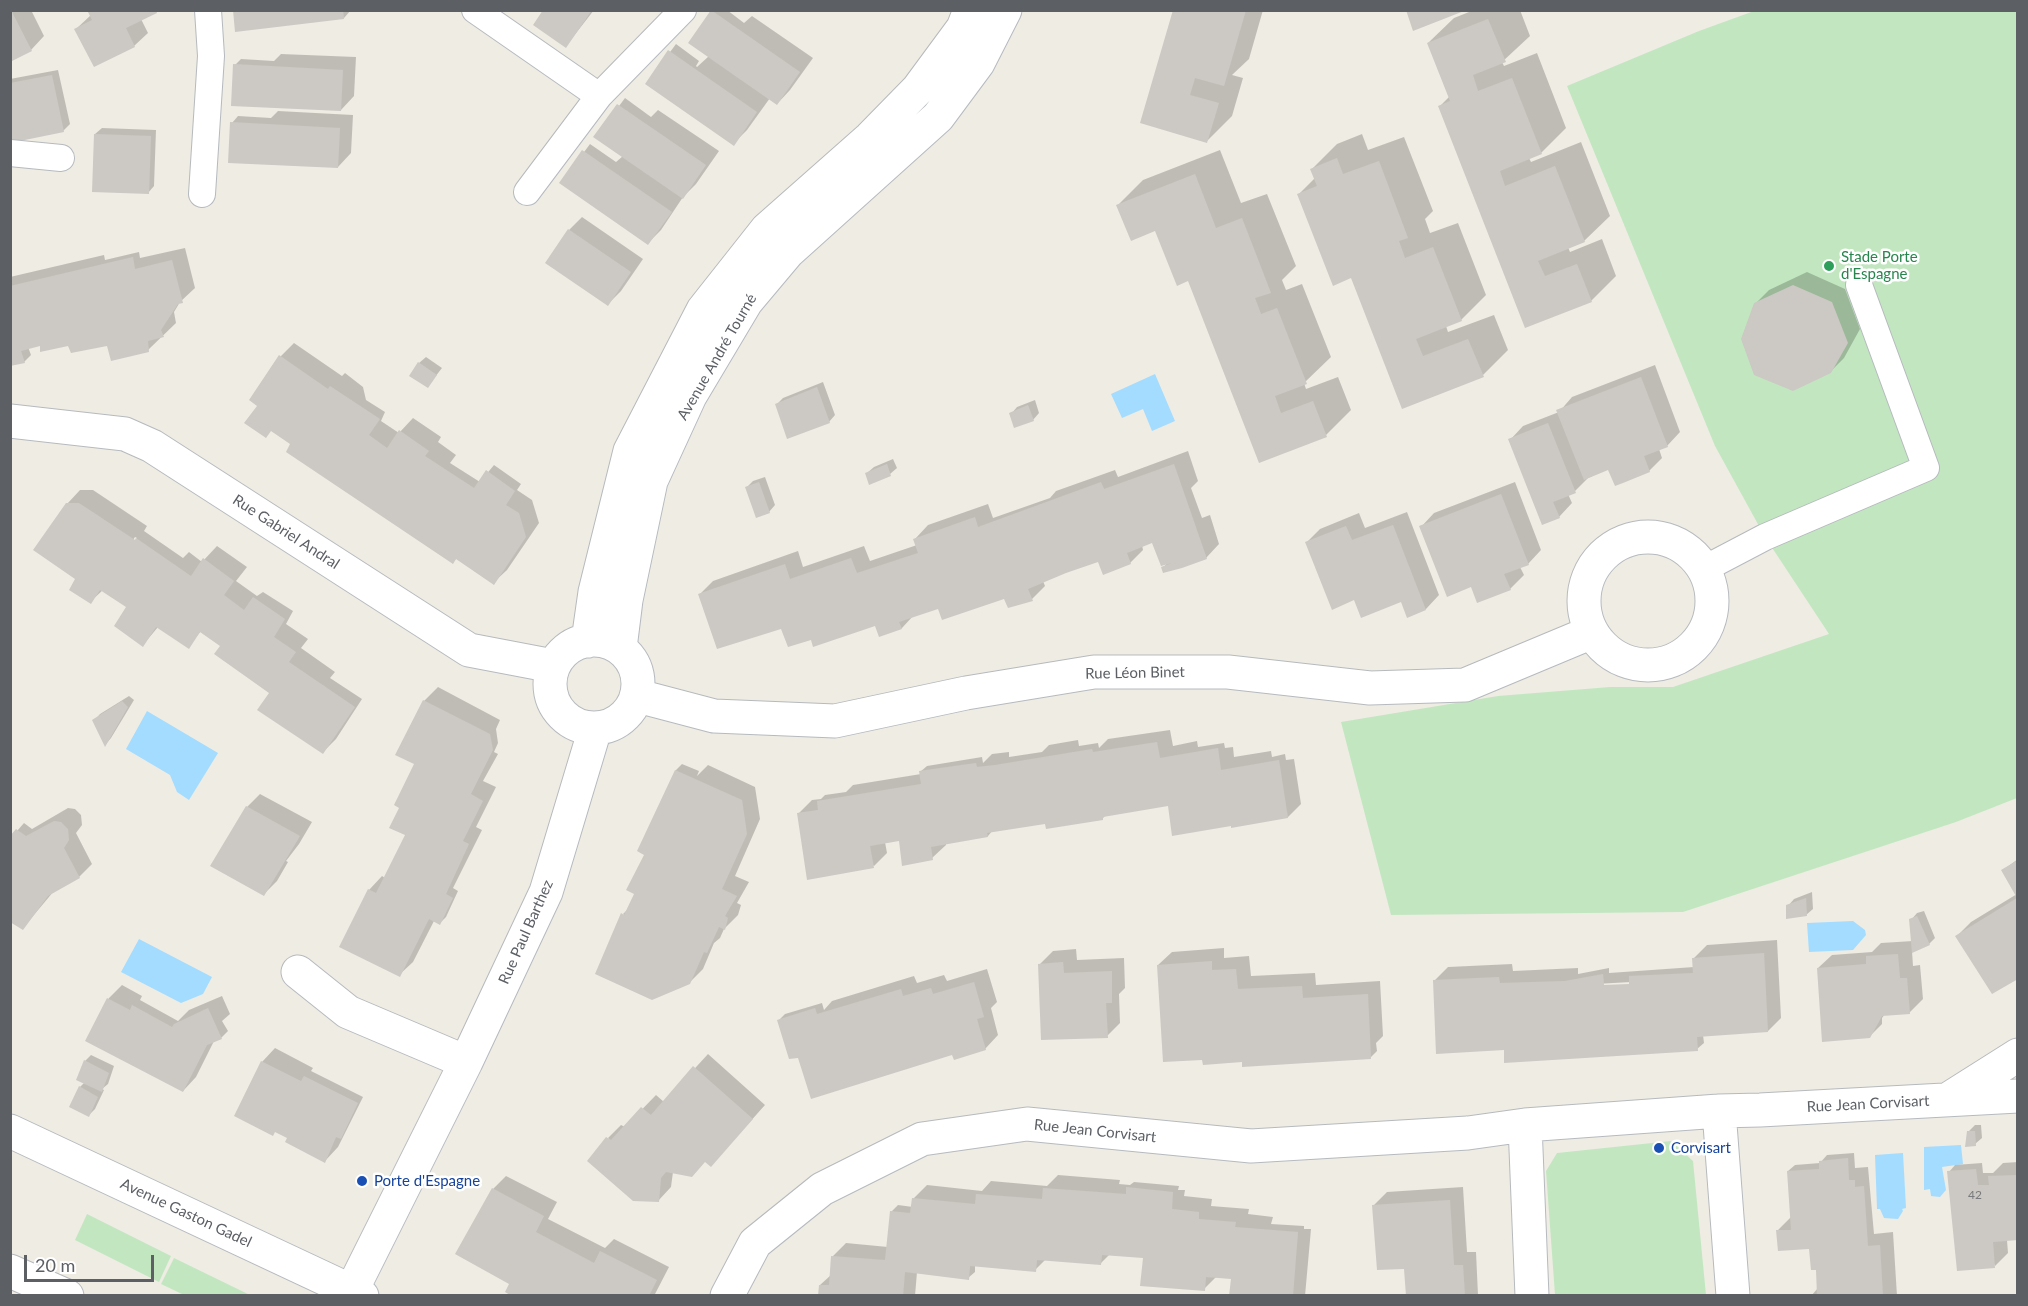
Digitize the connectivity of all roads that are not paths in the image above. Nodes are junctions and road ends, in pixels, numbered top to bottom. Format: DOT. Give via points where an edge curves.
graph roads {
  1 [pos="208,10"];
  2 [pos="475,10"];
  3 [pos="683,10"];
  4 [pos="970,10"];
  5 [pos="1005,10"];
  6 [pos="599,96"];
  7 [pos="10,153"];
  8 [pos="61,158"];
  9 [pos="527,192"];
  10 [pos="202,194"];
  11 [pos="1858,285"];
  12 [pos="10,421"];
  13 [pos="1704,569"];
  14 [pos="1592,632"];
  15 [pos="588,640"];
  16 [pos="620,648"];
  17 [pos="553,666"];
  18 [pos="638,696"];
  19 [pos="595,729"];
  20 [pos="298,972"];
  21 [pos="2018,1055"];
  22 [pos="466,1062"];
  23 [pos="2018,1096"];
  24 [pos="1948,1099"];
  25 [pos="1719,1111"];
  26 [pos="1525,1125"];
  27 [pos="10,1131"];
  28 [pos="10,1271"];
  29 [pos="354,1294"];
  30 [pos="66,1296"];
  31 [pos="728,1296"];
  32 [pos="1532,1296"];
  33 [pos="1733,1296"];
  1 -- 10 [label="lane" via="211,56"];
  2 -- 6 [label="lane"];
  3 -- 6 [label="lane"];
  4 -- 15 [label="street, Avenue André Tourné" via="963,28 918,89 870,138 767,229 703,310 630,451"];
  5 -- 16 [label="street, Avenue André Tourné" via="978,63 938,117 788,252 746,302 690,396 651,481"];
  6 -- 9 [label="lane"];
  7 -- 8 [label="lane"];
  11 -- 13 [label="lane" via="1926,468 1765,537"];
  12 -- 17 [label="street, Rue Gabriel Andral" via="125,434 152,446 469,650"];
  13 -- 14 [label="street" via="1690,552 1671,540 1648,536 1617,545 1592,568 1585,589 1584,612"];
  13 -- 14 [label="street" via="1712,588 1707,628 1696,645 1680,657 1661,664 1641,665 1605,649"];
  14 -- 18 [label="street, Rue Léon Binet" via="1464,685 1370,688 1228,672 1094,672 966,693 835,721 714,716"];
  15 -- 16 [label="street"];
  15 -- 17 [label="street" via="573,645"];
  16 -- 18 [label="street" via="636,669"];
  17 -- 19 [label="street" via="551,696 558,709 574,724"];
  18 -- 19 [label="street" via="622,720"];
  19 -- 22 [label="street, Rue Paul Barthez" via="546,892"];
  20 -- 22 [label="street" via="348,1012"];
  21 -- 24 [label="street"];
  22 -- 29 [label="street, Rue Paul Barthez"];
  23 -- 24 [label="street, Rue Jean Corvisart"];
  24 -- 25 [label="street, Rue Jean Corvisart"];
  25 -- 26 [label="street, Rue Jean Corvisart"];
  25 -- 33 [label="street"];
  26 -- 31 [label="street, Rue Jean Corvisart" via="1468,1133 1251,1146 1027,1124 922,1139 822,1189 755,1243"];
  26 -- 32 [label="street"];
  27 -- 29 [label="street, Avenue Gaston Gadel"];
  28 -- 30 [label="street"];
}
